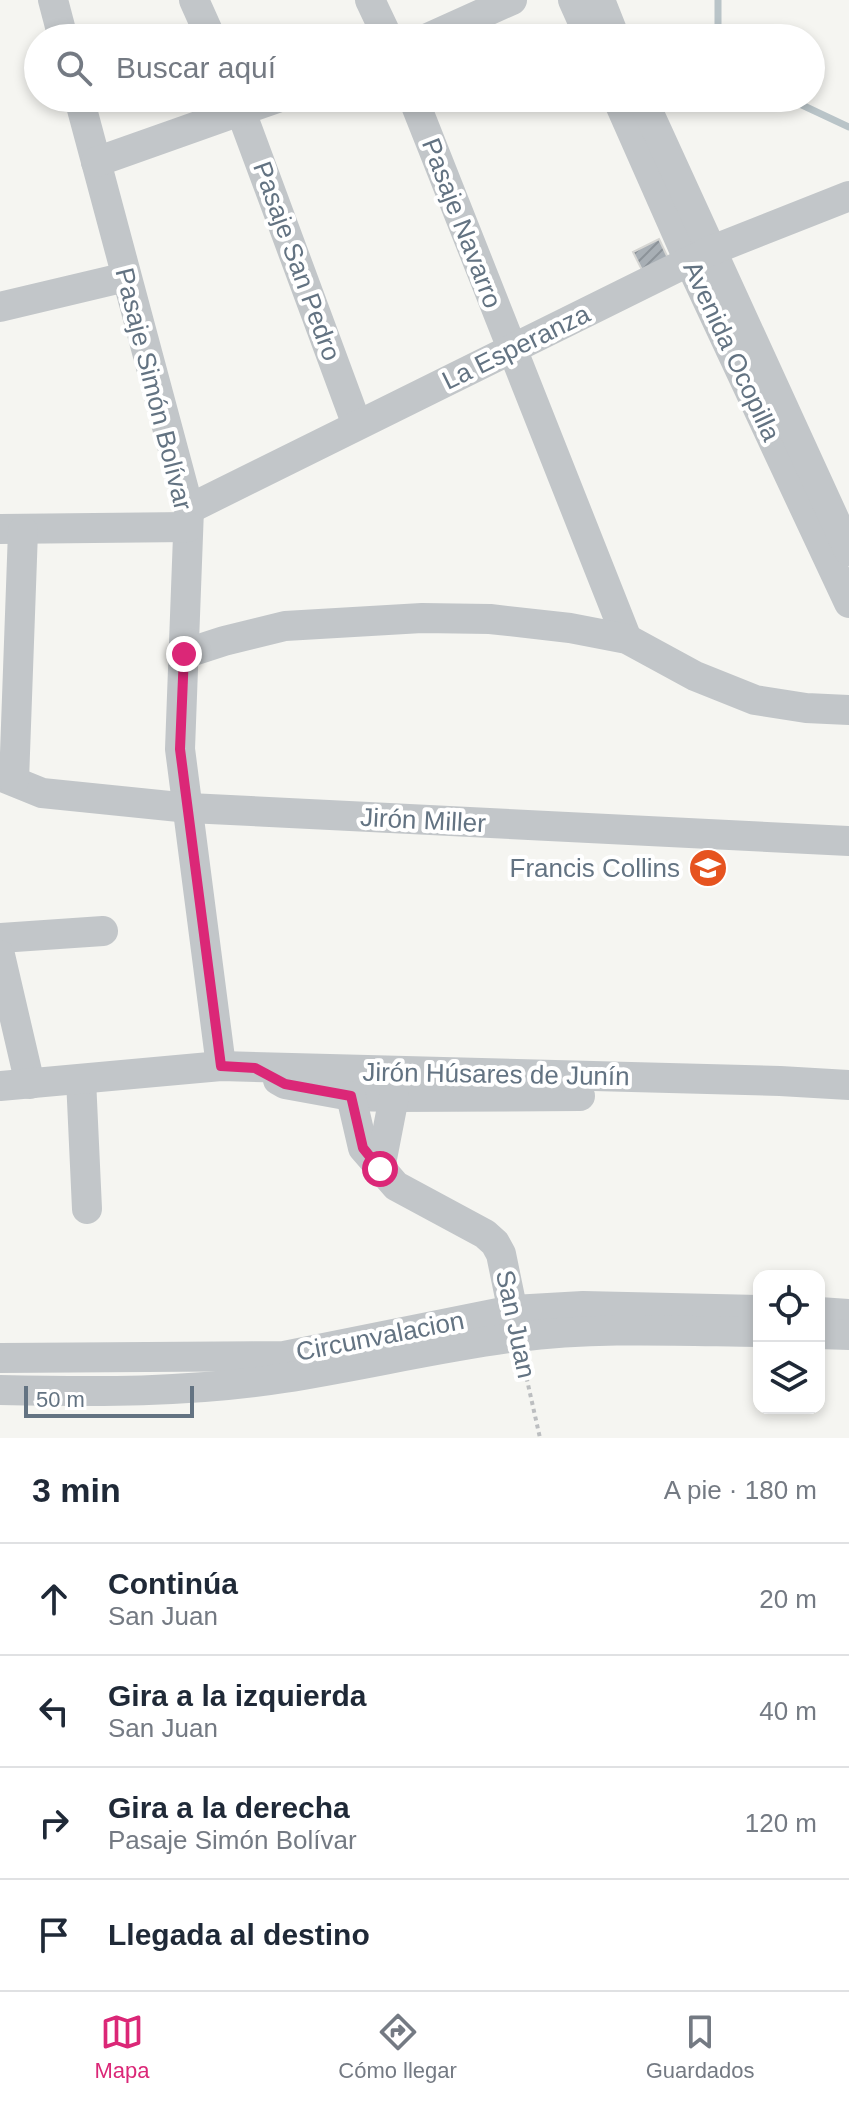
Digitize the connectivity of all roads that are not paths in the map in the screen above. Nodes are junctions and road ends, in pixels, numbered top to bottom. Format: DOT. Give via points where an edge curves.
graph roads {
  1 [pos="53,0"];
  2 [pos="194,0"];
  3 [pos="370,0"];
  4 [pos="512,0"];
  5 [pos="573,0"];
  6 [pos="600,0"];
  7 [pos="59,24"];
  8 [pos="205,24"];
  9 [pos="381,24"];
  10 [pos="459,24"];
  11 [pos="584,24"];
  12 [pos="609,24"];
  13 [pos="83,112"];
  14 [pos="221,112"];
  15 [pos="242,112"];
  16 [pos="419,112"];
  17 [pos="624,112"];
  18 [pos="647,112"];
  19 [pos="96,162"];
  20 [pos="849,196"];
  21 [pos="700,256"];
  22 [pos="126,277"];
  23 [pos="0,307"];
  24 [pos="512,348"];
  25 [pos="357,425"];
  26 [pos="188,518"];
  27 [pos="12,530"];
  28 [pos="849,551"];
  29 [pos="849,603"];
  30 [pos="627,639"];
  31 [pos="184,654"];
  32 [pos="849,710"];
  33 [pos="7,778"];
  34 [pos="189,808"];
  35 [pos="849,841"];
  36 [pos="103,931"];
  37 [pos="0,938"];
  38 [pos="0,955"];
  39 [pos="221,1066"];
  40 [pos="255,1068"];
  41 [pos="81,1079"];
  42 [pos="30,1084"];
  43 [pos="849,1085"];
  44 [pos="0,1086"];
  45 [pos="351,1096"];
  46 [pos="394,1097"];
  47 [pos="849,1100"];
  48 [pos="380,1169"];
  49 [pos="87,1209"];
  50 [pos="753,1310"];
  51 [pos="825,1312"];
  52 [pos="849,1314"];
  53 [pos="515,1323"];
  54 [pos="753,1332"];
  55 [pos="825,1334"];
  56 [pos="849,1335"];
  57 [pos="0,1358"];
  58 [pos="0,1390"];
  1 -- 7 [label="street"];
  2 -- 8 [label="street"];
  3 -- 9 [label="street"];
  4 -- 10 [label="street"];
  5 -- 11 [label="street"];
  6 -- 12 [label="street"];
  13 -- 19 [label="street, Pasaje Simón Bolívar"];
  14 -- 19 [label="street"];
  15 -- 25 [label="street, Pasaje San Pedro"];
  16 -- 24 [label="street, Pasaje Navarro"];
  17 -- 21 [label="street, Avenida Ocopilla"];
  18 -- 21 [label="street, Avenida Ocopilla"];
  19 -- 22 [label="street, Pasaje Simón Bolívar"];
  20 -- 21 [label="street, La Esperanza"];
  21 -- 24 [label="street, La Esperanza"];
  21 -- 28 [label="street, Avenida Ocopilla"];
  21 -- 29 [label="street, Avenida Ocopilla"];
  22 -- 23 [label="street"];
  22 -- 26 [label="street, Pasaje Simón Bolívar"];
  24 -- 25 [label="street, La Esperanza"];
  24 -- 30 [label="street, Pasaje Navarro"];
  25 -- 26 [label="street, La Esperanza"];
  26 -- 27 [label="street"];
  26 -- 31 [label="street, Pasaje Simón Bolívar"];
  27 -- 33 [label="street"];
  30 -- 31 [label="street" via="490,619 422,618 285,626"];
  30 -- 32 [label="street" via="695,676 755,700"];
  31 -- 34 [label="street, Pasaje Simón Bolívar" via="180,749"];
  33 -- 34 [label="street, Jirón Miller" via="42,793"];
  34 -- 35 [label="street, Jirón Miller"];
  34 -- 39 [label="street, Pasaje Simón Bolívar"];
  36 -- 37 [label="street"];
  38 -- 42 [label="street"];
  39 -- 40 [label="street, Jirón Húsares de Junín"];
  39 -- 41 [label="street, Jirón Húsares de Junín"];
  40 -- 43 [label="street, Jirón Húsares de Junín"];
  40 -- 45 [label="street" via="285,1084"];
  41 -- 42 [label="street, Jirón Húsares de Junín"];
  41 -- 49 [label="street"];
  42 -- 44 [label="street, Jirón Húsares de Junín"];
  45 -- 46 [label="street, Jirón Húsares de Junín"];
  45 -- 48 [label="street, San Juan" via="363,1148"];
  46 -- 47 [label="street, Jirón Húsares de Junín"];
  46 -- 48 [label="street"];
  48 -- 53 [label="street, San Juan" via="396,1186 495,1243"];
  50 -- 53 [label="street, Circunvalacion" via="583,1306"];
  51 -- 52 [label="street"];
  53 -- 54 [label="street, Circunvalacion" via="602,1331"];
  53 -- 57 [label="street, Circunvalacion" via="284,1356"];
  53 -- 58 [label="street, Circunvalacion" via="282,1379 110,1393"];
  55 -- 56 [label="street"];
}
